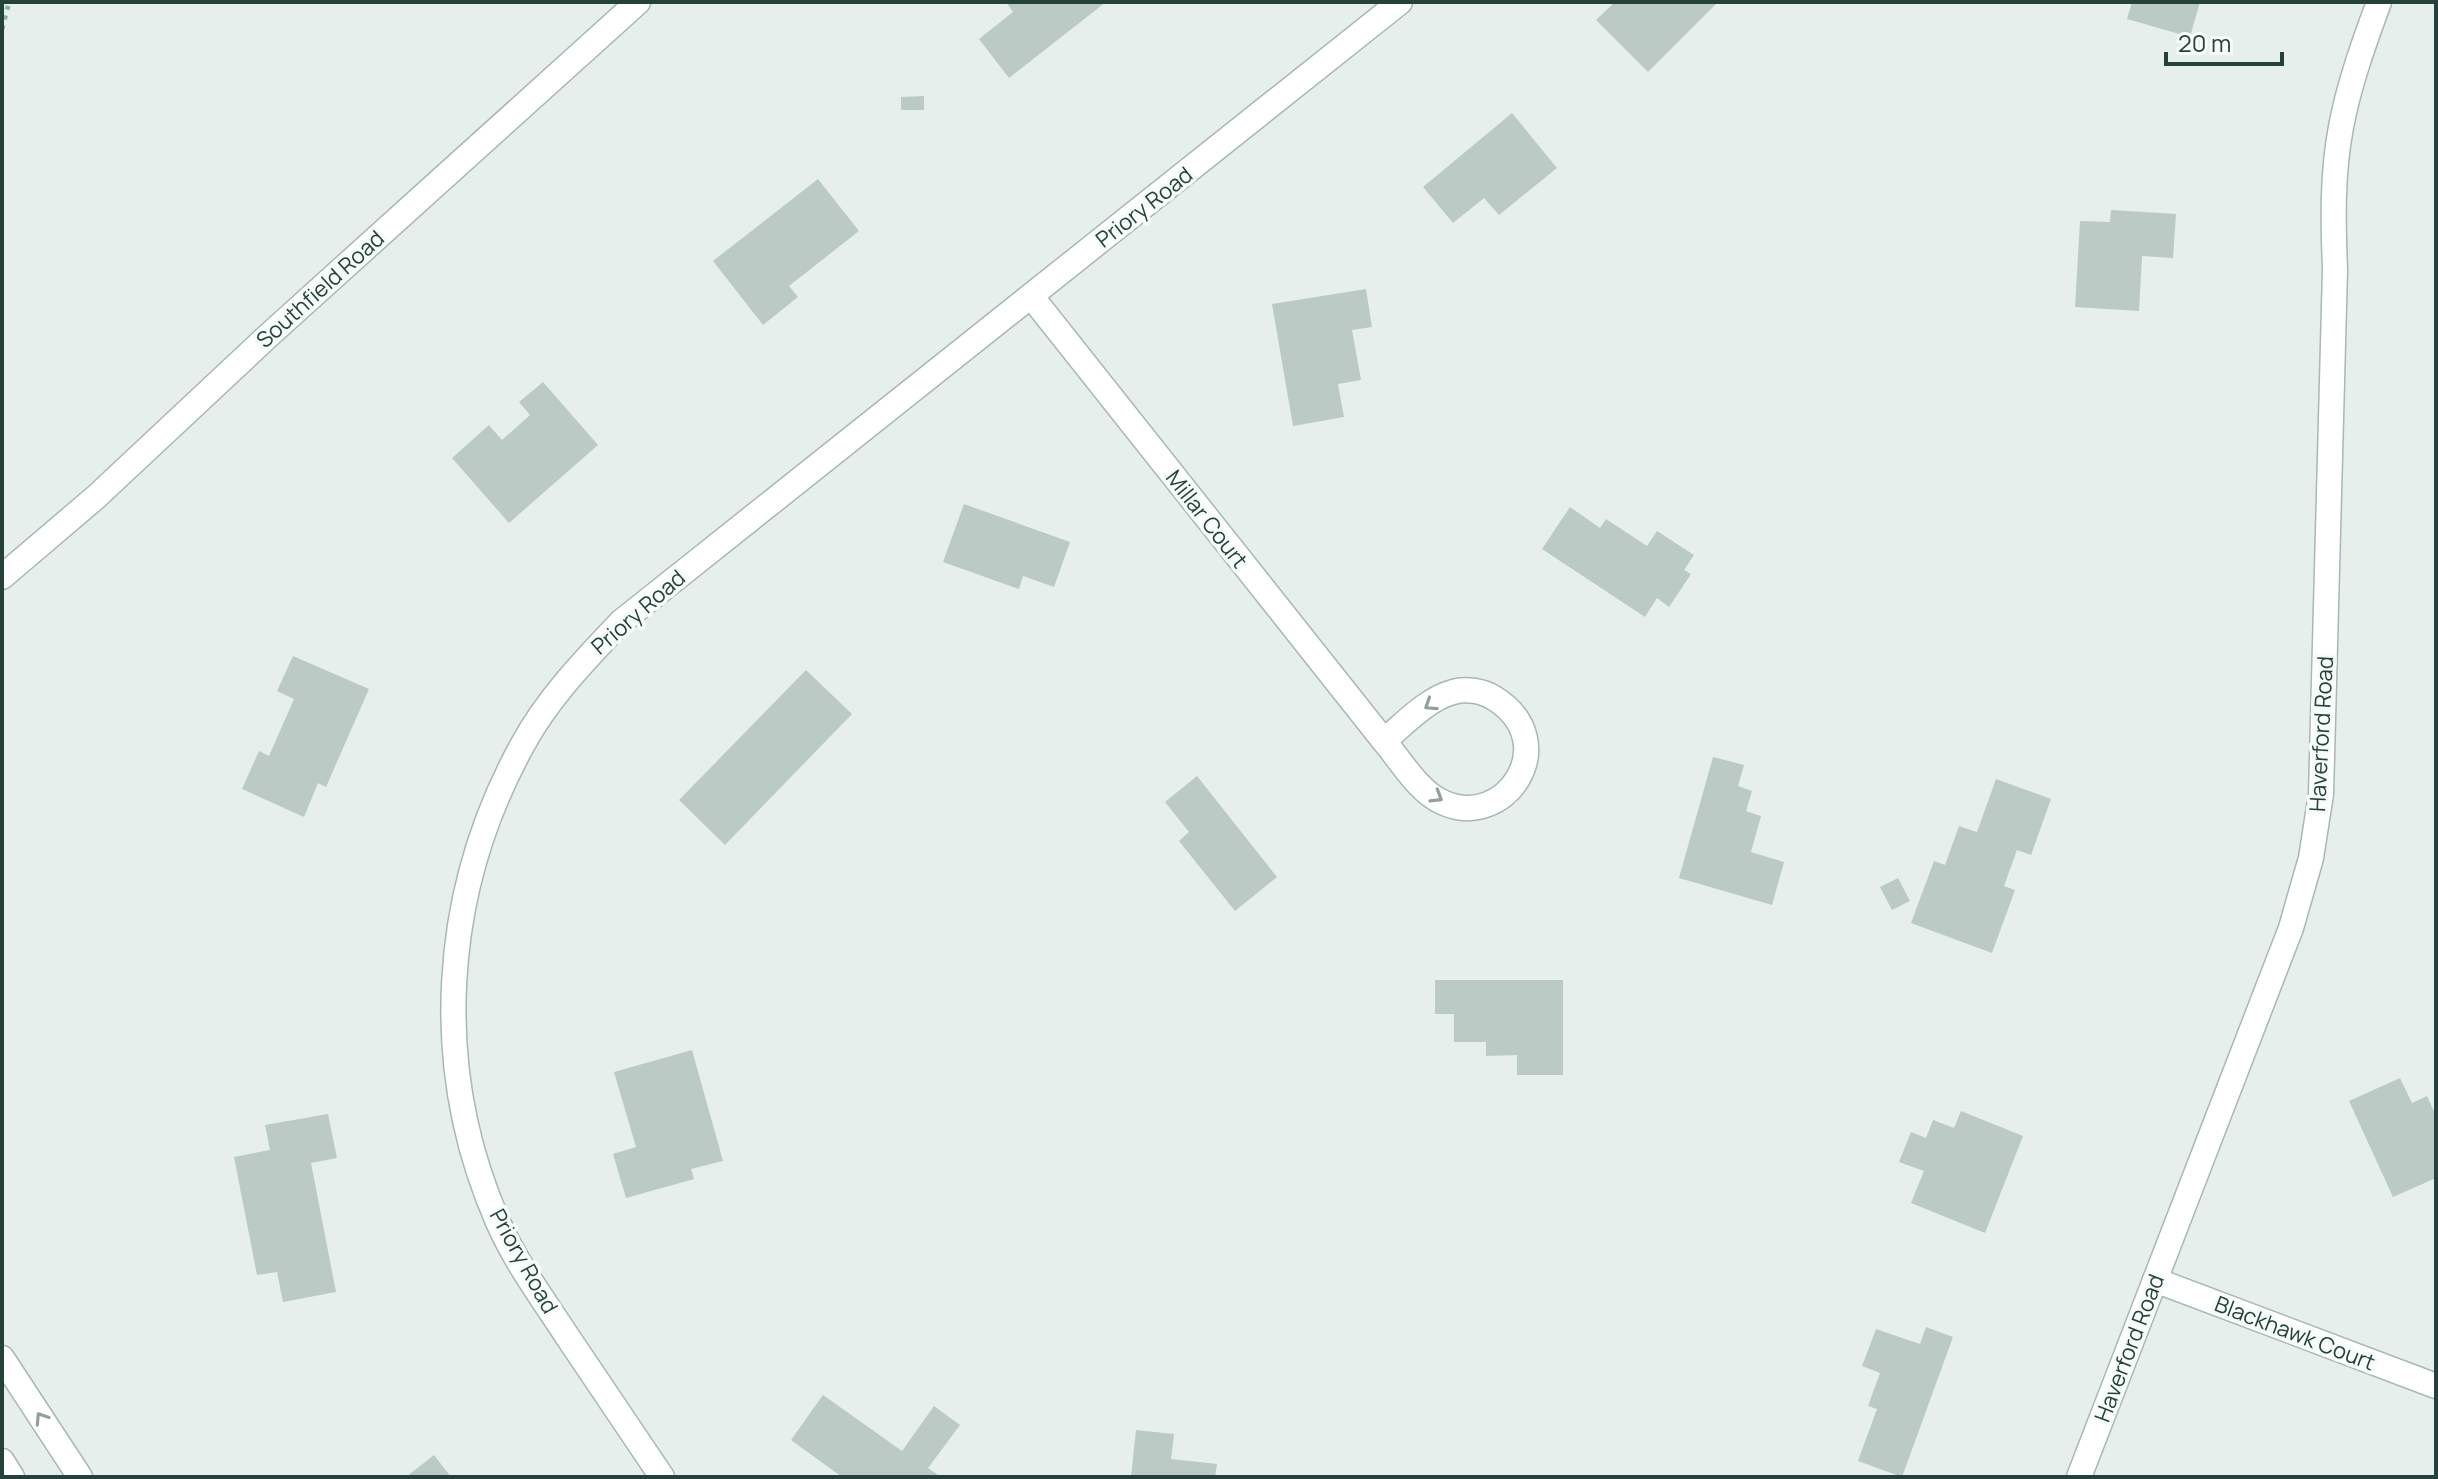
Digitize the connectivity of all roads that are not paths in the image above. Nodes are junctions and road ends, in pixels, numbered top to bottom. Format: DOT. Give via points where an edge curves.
graph roads {
  1 [pos="638,2"];
  2 [pos="1400,2"];
  3 [pos="2379,2"];
  4 [pos="1031,296"];
  5 [pos="2,577"];
  6 [pos="1384,741"];
  7 [pos="2155,1280"];
  8 [pos="2,1358"];
  9 [pos="2436,1386"];
  10 [pos="2,1461"];
  11 [pos="12,1477"];
  12 [pos="80,1477"];
  13 [pos="662,1477"];
  14 [pos="2079,1477"];
  1 -- 5 [label="street, Southfield Road"];
  2 -- 4 [label="street, Priory Road"];
  3 -- 7 [label="street, Haverford Road" via="2341,128 2333,203 2321,794 2311,858 2291,928"];
  4 -- 6 [label="street, Millar Court"];
  4 -- 13 [label="street, Priory Road" via="611,632 571,675 524,742 492,807 469,876 455,948 452,1020 459,1093 476,1164 525,1273"];
  6 -- 6 [label="street, Millar Court, one-way" via="1425,790 1460,808 1497,801 1515,785 1526,758 1526,739 1510,708 1472,690 1429,704"];
  7 -- 9 [label="street, Blackhawk Court"];
  7 -- 14 [label="street, Haverford Road"];
  12 -- 8 [label="street, one-way"];
  10 -- 11 [label="street"];
}
